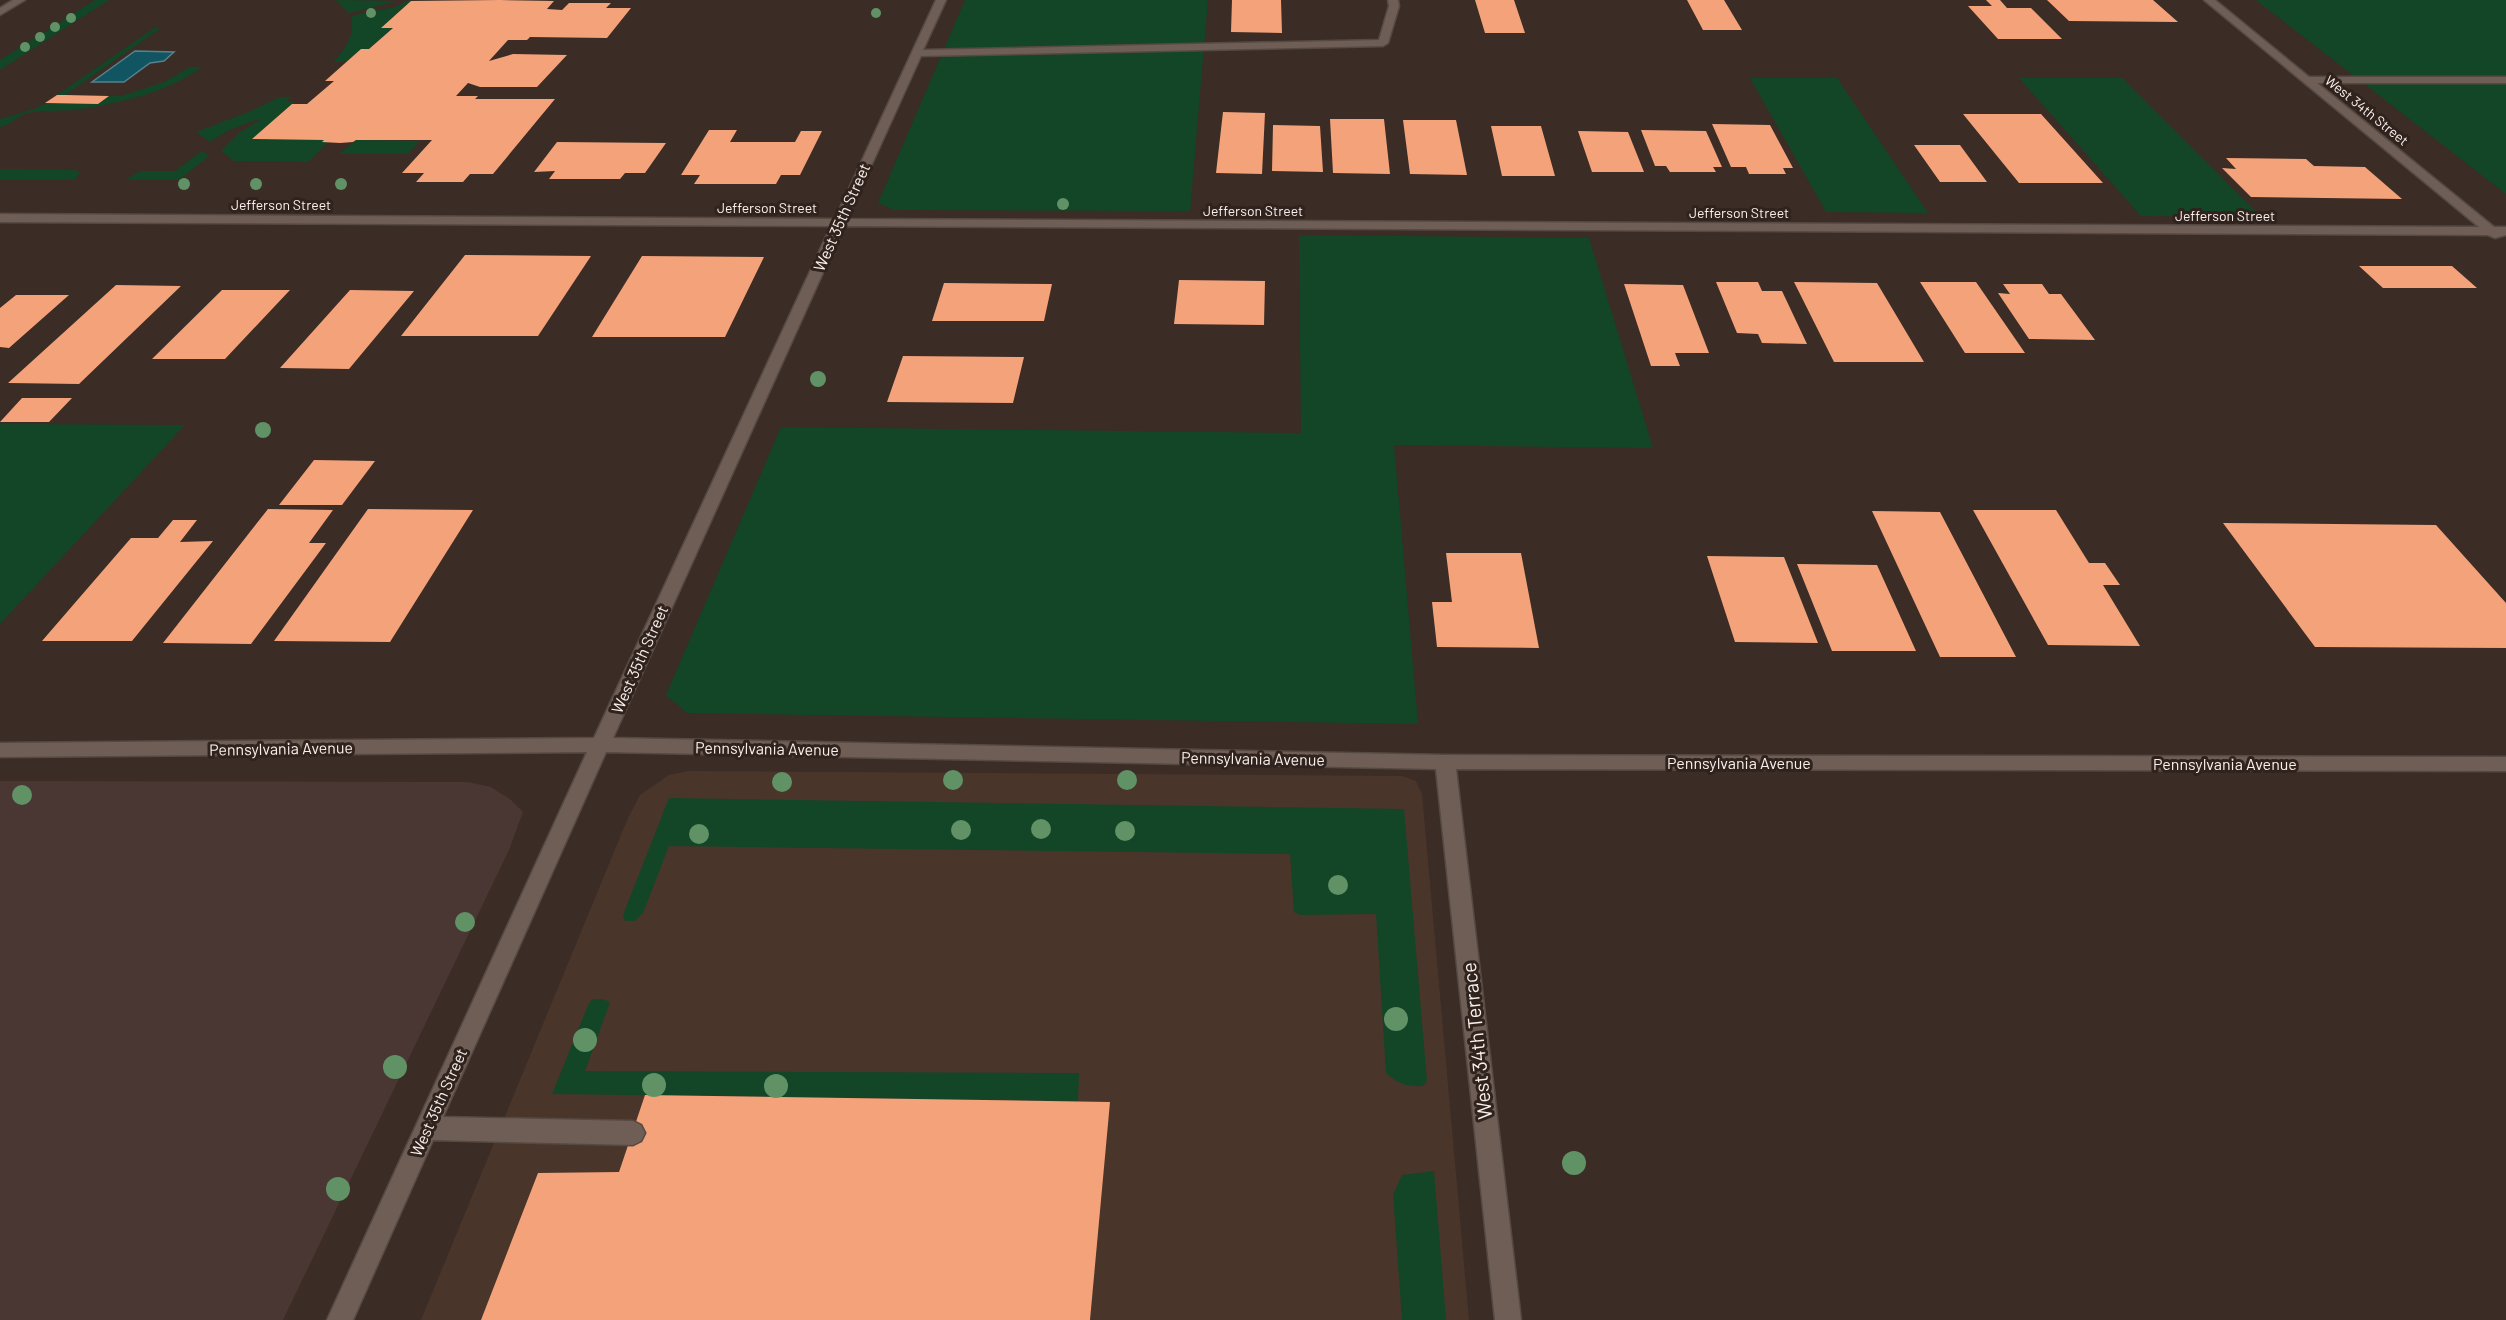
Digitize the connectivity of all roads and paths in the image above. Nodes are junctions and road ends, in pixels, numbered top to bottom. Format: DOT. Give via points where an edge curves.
graph roads {
  1 [pos="21,0"];
  2 [pos="941,0"];
  3 [pos="1393,0"];
  4 [pos="2209,0"];
  5 [pos="0,12"];
  6 [pos="916,53"];
  7 [pos="2306,80"];
  8 [pos="2506,81"];
  9 [pos="0,218"];
  10 [pos="838,223"];
  11 [pos="2492,231"];
  12 [pos="2506,231"];
  13 [pos="2506,243"];
  14 [pos="601,745"];
  15 [pos="0,750"];
  16 [pos="1445,762"];
  17 [pos="2506,764"];
  18 [pos="427,1128"];
  19 [pos="633,1133"];
  20 [pos="340,1320"];
  21 [pos="1508,1320"];
  1 -- 5 [label="street"];
  2 -- 6 [label="street, West 35th Street"];
  3 -- 6 [label="street" via="1383,43"];
  4 -- 7 [label="street, West 34th Street"];
  6 -- 10 [label="street, West 35th Street"];
  7 -- 8 [label="street"];
  7 -- 11 [label="street, West 34th Street"];
  9 -- 10 [label="street, Jefferson Street"];
  10 -- 11 [label="street, Jefferson Street"];
  10 -- 14 [label="street, West 35th Street"];
  11 -- 12 [label="street, Jefferson Street"];
  11 -- 13 [label="street, West 34th Street"];
  14 -- 15 [label="street, Pennsylvania Avenue"];
  14 -- 16 [label="street, Pennsylvania Avenue"];
  14 -- 18 [label="street, West 35th Street"];
  16 -- 17 [label="street, Pennsylvania Avenue"];
  16 -- 21 [label="street, West 34th Terrace"];
  18 -- 19 [label="street"];
  18 -- 20 [label="street, West 35th Street"];
}
